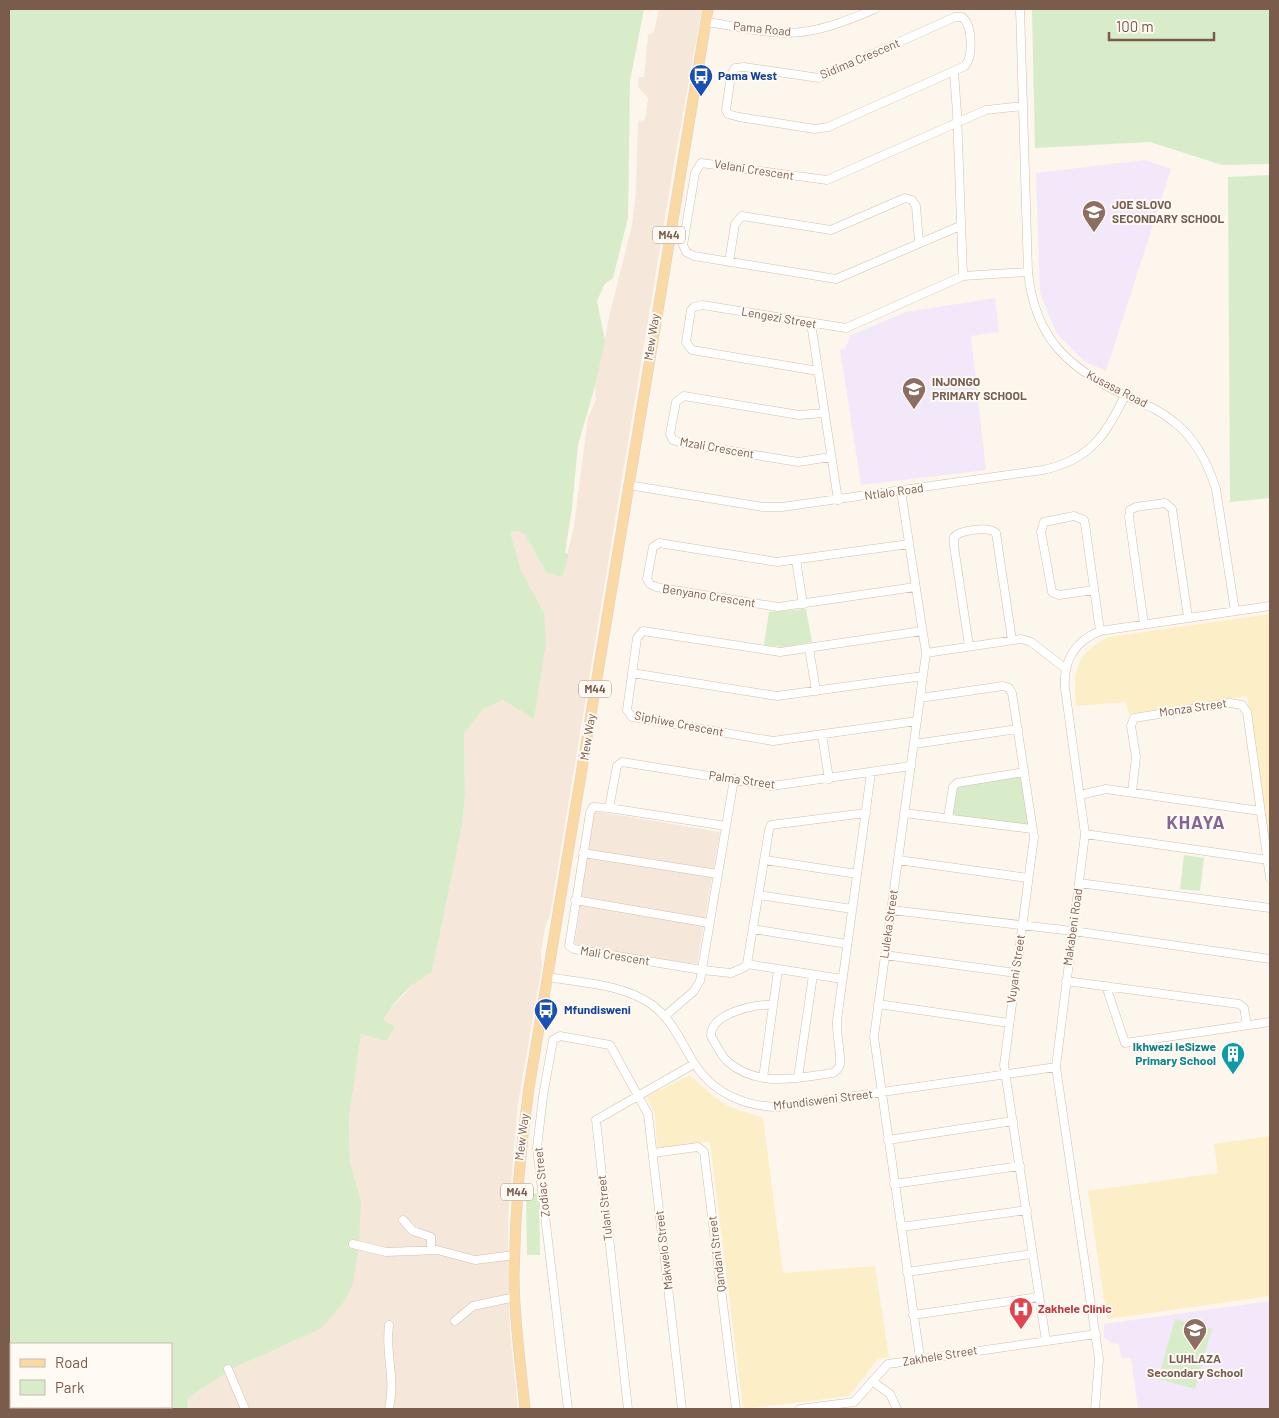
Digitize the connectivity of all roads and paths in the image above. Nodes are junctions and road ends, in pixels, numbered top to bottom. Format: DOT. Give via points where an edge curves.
graph roads {
  1 [pos="708,9"];
  2 [pos="875,9"];
  3 [pos="1020,9"];
  4 [pos="706,22"];
  5 [pos="954,72"];
  6 [pos="1023,106"];
  7 [pos="956,124"];
  8 [pos="960,226"];
  9 [pos="919,243"];
  10 [pos="729,262"];
  11 [pos="1028,272"];
  12 [pos="963,276"];
  13 [pos="812,323"];
  14 [pos="818,371"];
  15 [pos="1125,395"];
  16 [pos="824,413"];
  17 [pos="831,457"];
  18 [pos="628,485"];
  19 [pos="901,491"];
  20 [pos="838,500"];
  21 [pos="909,544"];
  22 [pos="796,560"];
  23 [pos="915,587"];
  24 [pos="1094,590"];
  25 [pos="803,604"];
  26 [pos="1270,606"];
  27 [pos="1235,611"];
  28 [pos="1188,617"];
  29 [pos="1144,624"];
  30 [pos="922,631"];
  31 [pos="1100,631"];
  32 [pos="1012,640"];
  33 [pos="968,646"];
  34 [pos="809,648"];
  35 [pos="926,653"];
  36 [pos="1065,668"];
  37 [pos="632,673"];
  38 [pos="923,676"];
  39 [pos="816,691"];
  40 [pos="920,698"];
  41 [pos="917,721"];
  42 [pos="1018,729"];
  43 [pos="822,735"];
  44 [pos="914,744"];
  45 [pos="911,766"];
  46 [pos="871,772"];
  47 [pos="1024,772"];
  48 [pos="734,779"];
  49 [pos="829,779"];
  50 [pos="1132,792"];
  51 [pos="1080,795"];
  52 [pos="609,808"];
  53 [pos="1260,811"];
  54 [pos="866,813"];
  55 [pos="904,813"];
  56 [pos="948,818"];
  57 [pos="726,826"];
  58 [pos="1032,829"];
  59 [pos="1086,834"];
  60 [pos="583,853"];
  61 [pos="765,860"];
  62 [pos="898,860"];
  63 [pos="1268,860"];
  64 [pos="718,874"];
  65 [pos="857,874"];
  66 [pos="1028,878"];
  67 [pos="1270,878"];
  68 [pos="1079,883"];
  69 [pos="759,895"];
  70 [pos="575,900"];
  71 [pos="1270,908"];
  72 [pos="852,909"];
  73 [pos="891,910"];
  74 [pos="709,923"];
  75 [pos="1022,926"];
  76 [pos="753,930"];
  77 [pos="1072,931"];
  78 [pos="847,944"];
  79 [pos="885,955"];
  80 [pos="1270,959"];
  81 [pos="747,964"];
  82 [pos="702,970"];
  83 [pos="778,970"];
  84 [pos="1016,973"];
  85 [pos="813,976"];
  86 [pos="548,977"];
  87 [pos="842,979"];
  88 [pos="1066,981"];
  89 [pos="1106,986"];
  90 [pos="878,1004"];
  91 [pos="772,1006"];
  92 [pos="665,1016"];
  93 [pos="1270,1022"];
  94 [pos="1009,1023"];
  95 [pos="1247,1025"];
  96 [pos="694,1064"];
  97 [pos="1056,1067"];
  98 [pos="1006,1074"];
  99 [pos="763,1078"];
  100 [pos="798,1078"];
  101 [pos="881,1092"];
  102 [pos="638,1094"];
  103 [pos="1013,1120"];
  104 [pos="888,1140"];
  105 [pos="653,1153"];
  106 [pos="1020,1166"];
  107 [pos="894,1184"];
  108 [pos="1027,1210"];
  109 [pos="402,1220"];
  110 [pos="901,1227"];
  111 [pos="353,1244"];
  112 [pos="432,1250"];
  113 [pos="1032,1254"];
  114 [pos="515,1255"];
  115 [pos="907,1272"];
  116 [pos="515,1297"];
  117 [pos="1039,1297"];
  118 [pos="914,1315"];
  119 [pos="455,1321"];
  120 [pos="389,1325"];
  121 [pos="1096,1334"];
  122 [pos="1046,1341"];
  123 [pos="920,1358"];
  124 [pos="228,1369"];
  125 [pos="872,1381"];
  126 [pos="244,1409"];
  127 [pos="388,1409"];
  128 [pos="525,1409"];
  129 [pos="568,1409"];
  130 [pos="628,1409"];
  131 [pos="682,1409"];
  132 [pos="736,1409"];
  133 [pos="800,1409"];
  134 [pos="897,1409"];
  135 [pos="1095,1409"];
  1 -- 4 [label="main road, Mew Way / M44"];
  2 -- 4 [label="street, Pama Road" via="817,30 786,33"];
  3 -- 6 [label="street, Kusasa Road"];
  4 -- 18 [label="main road, Mew Way / M44"];
  5 -- 5 [label="street, Sidima Crescent" via="965,66 970,57 968,22 959,17 819,78 735,68 726,110 728,114 739,117 822,129"];
  5 -- 7 [label="street"];
  6 -- 7 [label="street, Velani Crescent" via="991,108"];
  6 -- 11 [label="street, Kusasa Road"];
  7 -- 8 [label="street"];
  7 -- 10 [label="street, Velani Crescent" via="827,180 701,163 695,173 684,248 689,255"];
  8 -- 9 [label="street, Velani Crescent"];
  8 -- 12 [label="street"];
  9 -- 10 [label="street, Velani Crescent" via="836,279"];
  9 -- 10 [label="street" via="916,206 905,198 831,230 742,216 735,224"];
  11 -- 12 [label="street, Lengezi Street"];
  11 -- 15 [label="street, Kusasa Road" via="1036,312 1053,344 1081,371"];
  12 -- 13 [label="street, Lengezi Street" via="850,327"];
  13 -- 14 [label="street"];
  13 -- 14 [label="street, Lengezi Street" via="697,305 690,315 686,342 697,352"];
  14 -- 16 [label="street"];
  15 -- 19 [label="street, Ntlalo Road" via="1102,438 1070,462 1043,470"];
  15 -- 27 [label="street, Kusasa Road" via="1176,423 1188,434 1204,459 1216,489"];
  16 -- 17 [label="street"];
  16 -- 17 [label="street, Mzali Crescent" via="799,415 684,396 676,402 670,434 673,440 682,443 798,462"];
  17 -- 20 [label="street"];
  18 -- 20 [label="street, Ntlalo Road" via="763,507 782,508"];
  18 -- 86 [label="main road, Mew Way / M44"];
  19 -- 20 [label="street, Ntlalo Road"];
  19 -- 21 [label="street, Luleka Street"];
  21 -- 22 [label="street, Benyano Crescent"];
  21 -- 23 [label="street, Luleka Street"];
  22 -- 25 [label="street"];
  22 -- 25 [label="street, Benyano Crescent" via="772,561 659,543 653,547 647,579 656,587 772,606"];
  23 -- 25 [label="street, Benyano Crescent"];
  23 -- 30 [label="street, Luleka Street"];
  24 -- 24 [label="street" via="1084,520 1074,516 1044,522 1041,532 1052,592 1059,595"];
  24 -- 31 [label="street"];
  26 -- 27 [label="street"];
  27 -- 28 [label="street"];
  28 -- 29 [label="street"];
  28 -- 29 [label="street" via="1172,508 1165,503 1136,507 1130,510 1129,517"];
  29 -- 31 [label="street"];
  30 -- 34 [label="street, Siphiwe Crescent"];
  30 -- 35 [label="street, Luleka Street"];
  31 -- 36 [label="street" via="1082,641"];
  32 -- 33 [label="street"];
  32 -- 33 [label="street" via="996,532 988,529 959,533 954,537"];
  32 -- 36 [label="street" via="1031,642"];
  33 -- 35 [label="street"];
  34 -- 37 [label="street, Siphiwe Crescent" via="774,651 643,630 637,638"];
  34 -- 39 [label="street"];
  35 -- 38 [label="street, Luleka Street"];
  36 -- 51 [label="street, Makabeni Road"];
  37 -- 39 [label="street" via="770,695"];
  37 -- 43 [label="street, Siphiwe Crescent" via="626,710 632,717 773,741"];
  38 -- 39 [label="street"];
  38 -- 40 [label="street, Luleka Street"];
  40 -- 41 [label="street, Luleka Street"];
  40 -- 42 [label="street, Vuyani Street" via="1006,686 1012,693"];
  41 -- 43 [label="street, Siphiwe Crescent"];
  41 -- 44 [label="street, Luleka Street"];
  42 -- 44 [label="street"];
  42 -- 47 [label="street, Vuyani Street"];
  43 -- 49 [label="street"];
  44 -- 45 [label="street, Luleka Street"];
  45 -- 46 [label="street, Palma Street"];
  45 -- 55 [label="street, Luleka Street"];
  46 -- 49 [label="street, Palma Street"];
  46 -- 54 [label="street"];
  47 -- 56 [label="street" via="957,783 953,787"];
  47 -- 58 [label="street, Vuyani Street"];
  48 -- 49 [label="street, Palma Street" via="778,786"];
  48 -- 52 [label="street, Palma Street" via="622,762 617,766"];
  48 -- 57 [label="street"];
  50 -- 51 [label="street" via="1106,789"];
  50 -- 53 [label="street"];
  50 -- 53 [label="street, Monza Street" via="1136,758 1131,726 1134,718 1237,703 1247,712"];
  51 -- 59 [label="street, Makabeni Road"];
  52 -- 57 [label="street, Mali Crescent"];
  52 -- 60 [label="street, Mali Crescent" via="596,806 591,809"];
  53 -- 63 [label="street, Monza Street"];
  54 -- 61 [label="street" via="771,825"];
  54 -- 65 [label="street"];
  55 -- 56 [label="street"];
  55 -- 62 [label="street, Luleka Street"];
  56 -- 58 [label="street"];
  57 -- 64 [label="street"];
  58 -- 66 [label="street, Vuyani Street" via="1034,838"];
  59 -- 63 [label="street"];
  59 -- 68 [label="street, Makabeni Road"];
  60 -- 64 [label="street"];
  60 -- 70 [label="street, Mali Crescent"];
  61 -- 65 [label="street"];
  61 -- 69 [label="street"];
  62 -- 66 [label="street"];
  62 -- 73 [label="street, Luleka Street"];
  63 -- 67 [label="street, Monza Street"];
  64 -- 74 [label="street"];
  65 -- 72 [label="street"];
  66 -- 75 [label="street, Vuyani Street"];
  68 -- 71 [label="street"];
  68 -- 77 [label="street, Makabeni Road"];
  69 -- 72 [label="street"];
  69 -- 76 [label="street"];
  70 -- 74 [label="street"];
  70 -- 82 [label="street, Mali Crescent" via="569,942 574,949"];
  72 -- 78 [label="street"];
  73 -- 75 [label="street"];
  73 -- 79 [label="street, Luleka Street"];
  74 -- 82 [label="street"];
  75 -- 77 [label="street"];
  75 -- 84 [label="street, Vuyani Street"];
  76 -- 78 [label="street"];
  76 -- 81 [label="street"];
  77 -- 80 [label="street"];
  77 -- 88 [label="street, Makabeni Road"];
  78 -- 87 [label="street"];
  79 -- 84 [label="street"];
  79 -- 90 [label="street, Luleka Street"];
  81 -- 82 [label="street, Mali Crescent" via="732,973"];
  81 -- 83 [label="street"];
  82 -- 92 [label="street" via="694,991"];
  83 -- 85 [label="street"];
  83 -- 91 [label="street"];
  84 -- 94 [label="street, Vuyani Street"];
  85 -- 87 [label="street"];
  85 -- 100 [label="street"];
  86 -- 92 [label="street, Mfundisweni Street" via="624,991 651,1004"];
  86 -- 114 [label="main road, Mew Way / M44" via="528,1088 520,1155"];
  87 -- 100 [label="street" via="836,1035 838,1069 833,1073"];
  88 -- 89 [label="street"];
  88 -- 97 [label="street, Makabeni Road"];
  89 -- 95 [label="street" via="1239,1004 1244,1008"];
  89 -- 95 [label="street" via="1125,1043"];
  90 -- 94 [label="street"];
  90 -- 101 [label="street, Luleka Street" via="874,1037"];
  91 -- 99 [label="street"];
  91 -- 99 [label="street" via="761,1004 728,1014 711,1031 727,1061 750,1076"];
  92 -- 96 [label="street, Mfundisweni Street"];
  93 -- 95 [label="street"];
  94 -- 98 [label="street, Vuyani Street" via="1004,1056"];
  96 -- 101 [label="street, Mfundisweni Street" via="726,1094 760,1106 778,1107"];
  96 -- 102 [label="street, Tulani Street"];
  97 -- 98 [label="street, Mfundisweni Street"];
  97 -- 121 [label="street, Makabeni Road"];
  98 -- 101 [label="street, Mfundisweni Street"];
  98 -- 103 [label="street, Vuyani Street"];
  99 -- 100 [label="street"];
  101 -- 104 [label="street, Luleka Street"];
  102 -- 105 [label="street, Makwelo Street" via="648,1114"];
  102 -- 129 [label="street, Zodiac Street" via="610,1045 560,1036 554,1039 537,1148"];
  102 -- 130 [label="street, Tulani Street" via="596,1121"];
  103 -- 104 [label="street"];
  103 -- 106 [label="street, Vuyani Street"];
  104 -- 107 [label="street, Luleka Street"];
  105 -- 131 [label="street, Makwelo Street"];
  105 -- 132 [label="street, Qandani Street" via="698,1147 704,1152"];
  106 -- 107 [label="street"];
  106 -- 108 [label="street, Vuyani Street"];
  107 -- 110 [label="street, Luleka Street"];
  108 -- 110 [label="street"];
  108 -- 113 [label="street, Vuyani Street"];
  109 -- 112 [label="street" via="413,1231 431,1237"];
  110 -- 115 [label="street, Luleka Street"];
  111 -- 112 [label="street" via="386,1252"];
  112 -- 114 [label="street" via="475,1260"];
  113 -- 115 [label="street"];
  113 -- 117 [label="street, Vuyani Street"];
  114 -- 116 [label="main road, Mew Way / M44"];
  115 -- 118 [label="street, Luleka Street"];
  116 -- 119 [label="street" via="473,1306"];
  116 -- 128 [label="main road, Mew Way / M44"];
  117 -- 118 [label="street"];
  117 -- 122 [label="street, Vuyani Street"];
  118 -- 123 [label="street, Luleka Street"];
  120 -- 127 [label="street" via="387,1342 393,1386"];
  121 -- 122 [label="street, Zakhele Street"];
  121 -- 135 [label="street, Makabeni Road" via="1099,1359"];
  122 -- 123 [label="street, Zakhele Street"];
  123 -- 125 [label="street, Zakhele Street" via="888,1364"];
  124 -- 126 [label="street"];
  125 -- 133 [label="street, Zakhele Street" via="854,1402"];
  125 -- 134 [label="street" via="890,1394"];
}
